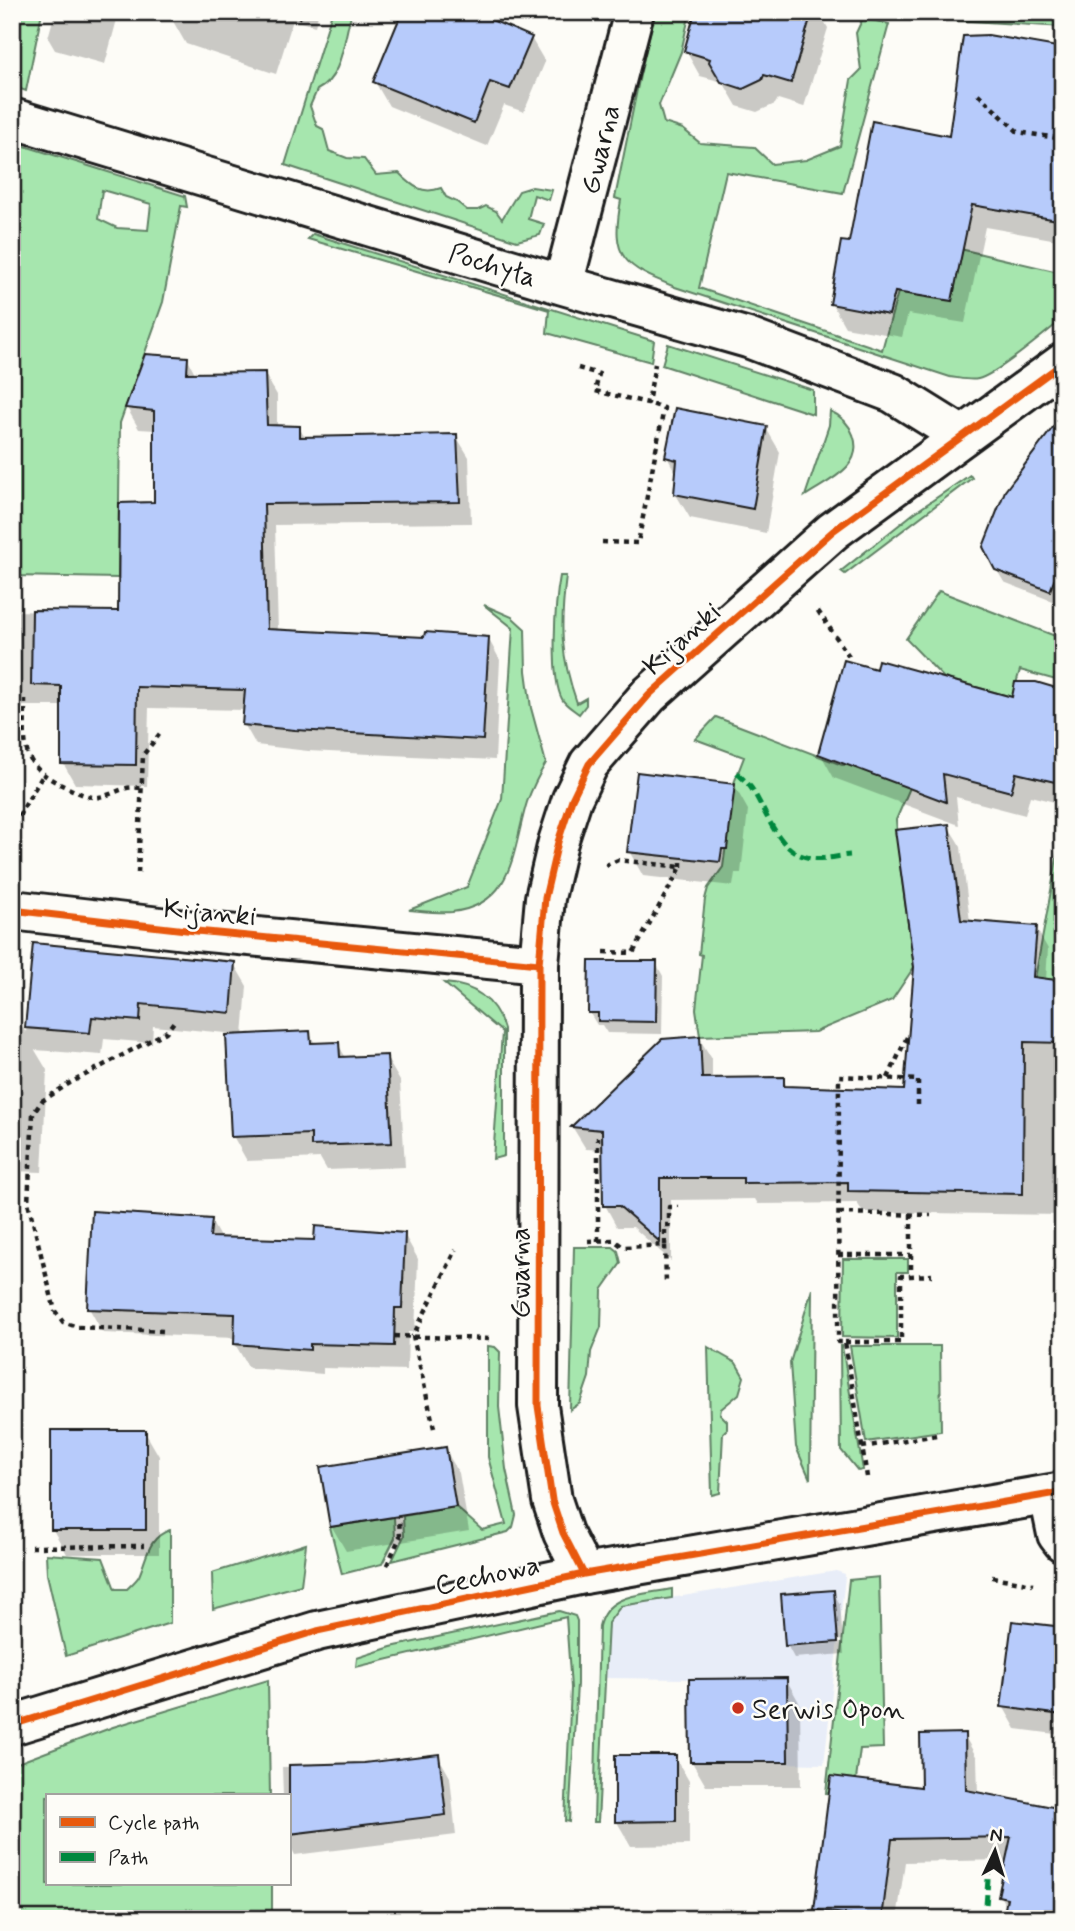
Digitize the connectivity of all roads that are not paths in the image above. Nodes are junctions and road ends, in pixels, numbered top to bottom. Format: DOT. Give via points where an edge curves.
graph roads {
  1 [pos="634,12"];
  2 [pos="12,118"];
  3 [pos="563,285"];
  4 [pos="1063,363"];
  5 [pos="962,436"];
  6 [pos="12,910"];
  7 [pos="539,964"];
  8 [pos="1056,1494"];
  9 [pos="1063,1542"];
  10 [pos="584,1574"];
  11 [pos="12,1725"];
  1 -- 3 [label="street, Gwarna"];
  2 -- 3 [label="street, Pochyła"];
  3 -- 5 [label="street, Pochyła" via="748,338 893,393"];
  4 -- 5 [label="street, Kijanki"];
  5 -- 7 [label="street, Kijanki" via="833,531 649,695 589,764 558,842 545,898"];
  6 -- 7 [label="street, Kijanki"];
  7 -- 10 [label="street, Gwarna" via="538,1406 552,1500"];
  8 -- 9 [label="street" via="1057,1534"];
  8 -- 10 [label="street, Cechowa"];
  10 -- 11 [label="street, Cechowa" via="317,1631"];
}
